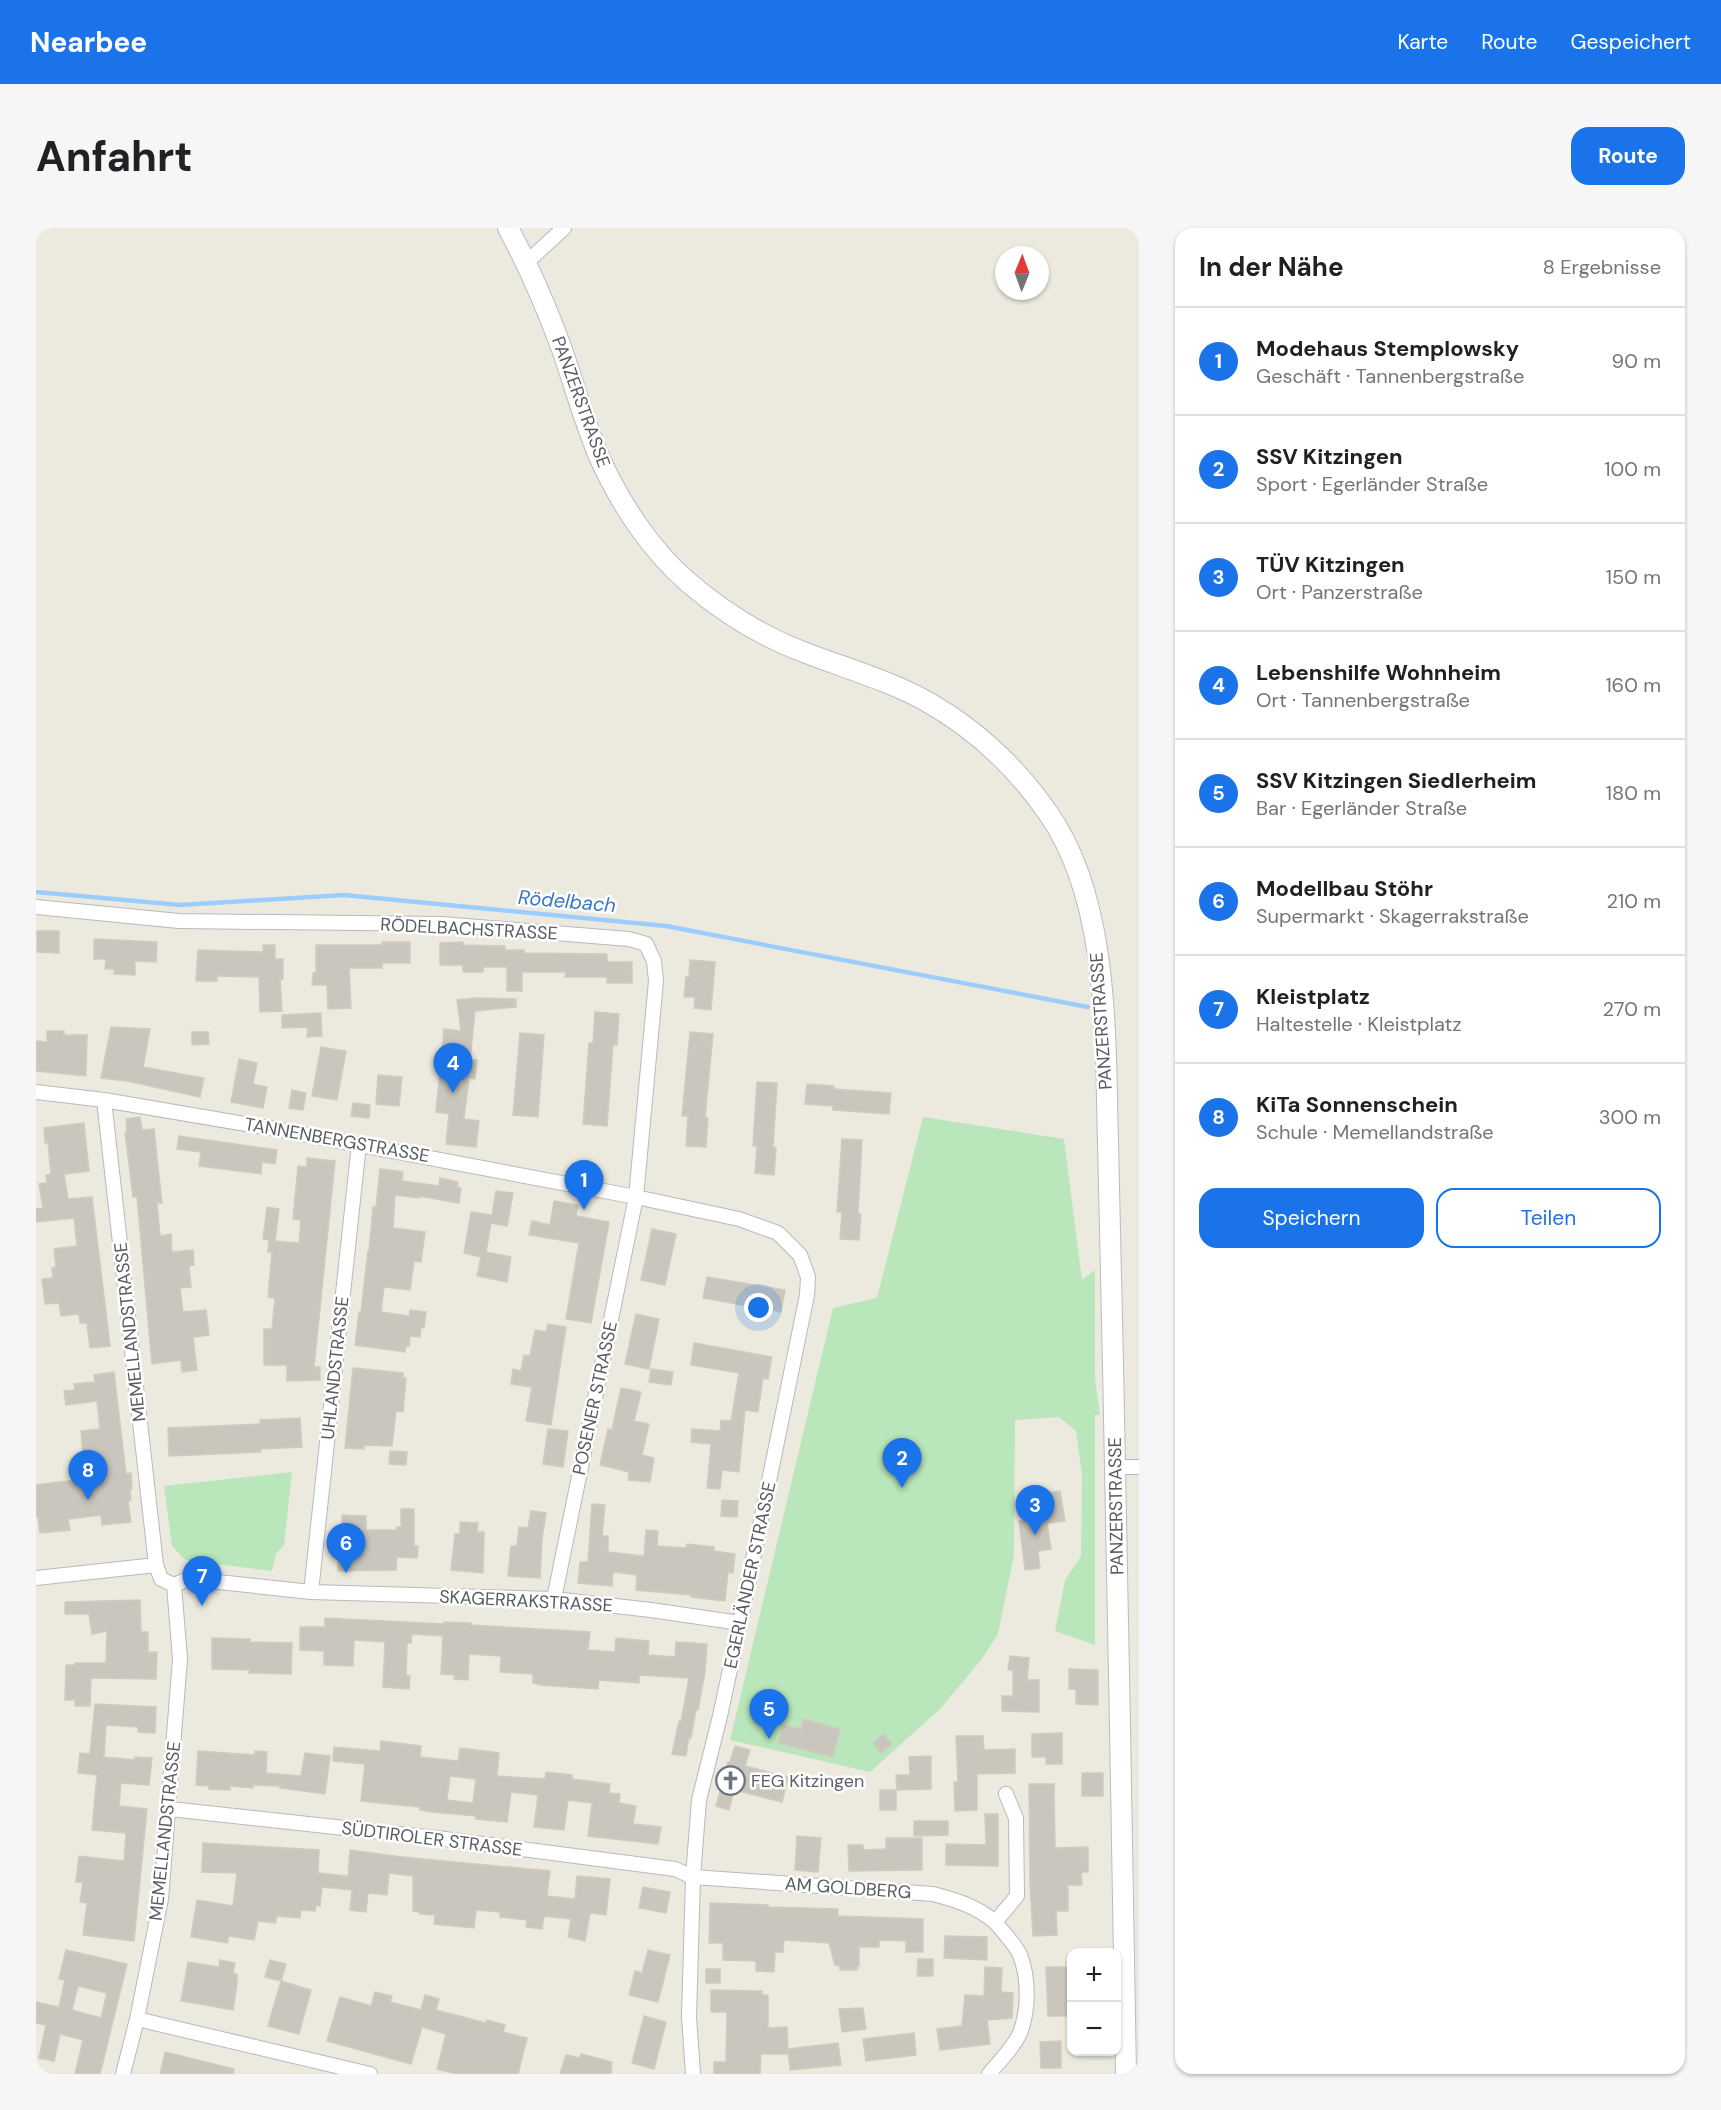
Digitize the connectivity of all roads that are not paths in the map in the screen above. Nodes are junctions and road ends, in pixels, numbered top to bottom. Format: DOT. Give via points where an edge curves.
graph roads {
  1 [pos="508,228"];
  2 [pos="564,228"];
  3 [pos="527,262"];
  4 [pos="36,907"];
  5 [pos="36,1092"];
  6 [pos="104,1100"];
  7 [pos="359,1144"];
  8 [pos="636,1197"];
  9 [pos="1115,1467"];
  10 [pos="1139,1467"];
  11 [pos="156,1565"];
  12 [pos="36,1578"];
  13 [pos="174,1585"];
  14 [pos="311,1592"];
  15 [pos="554,1599"];
  16 [pos="741,1623"];
  17 [pos="1006,1794"];
  18 [pos="170,1809"];
  19 [pos="693,1877"];
  20 [pos="995,1922"];
  21 [pos="137,2019"];
  22 [pos="123,2074"];
  23 [pos="370,2074"];
  24 [pos="693,2074"];
  25 [pos="989,2074"];
  26 [pos="1126,2074"];
  1 -- 3 [label="main road, PANZERSTRASSE"];
  2 -- 3 [label="street"];
  3 -- 9 [label="main road, PANZERSTRASSE" via="597,452 614,487 646,536 684,579 727,613 763,634 920,697 953,717 1017,775 1060,833 1082,888 1094,933 1105,1034"];
  4 -- 8 [label="street, RÖDELBACHSTRASSE" via="179,921 441,924 629,939 646,944 654,961 656,981"];
  5 -- 6 [label="street, TANNENBERGSTRASSE"];
  6 -- 7 [label="street, TANNENBERGSTRASSE"];
  6 -- 11 [label="street, MEMELLANDSTRASSE"];
  7 -- 8 [label="street, TANNENBERGSTRASSE"];
  7 -- 14 [label="street, UHLANDSTRASSE"];
  8 -- 15 [label="street, POSENER STRASSE"];
  8 -- 16 [label="street, EGERLÄNDER STRASSE" via="739,1219 778,1233 800,1255 808,1277"];
  9 -- 10 [label="street"];
  9 -- 26 [label="main road, PANZERSTRASSE"];
  11 -- 12 [label="street"];
  11 -- 13 [label="street" via="161,1579"];
  13 -- 14 [label="street, SKAGERRAKSTRASSE" via="200,1580"];
  13 -- 18 [label="street, MEMELLANDSTRASSE" via="180,1659"];
  14 -- 15 [label="street, SKAGERRAKSTRASSE"];
  15 -- 16 [label="street, SKAGERRAKSTRASSE"];
  16 -- 19 [label="street, EGERLÄNDER STRASSE" via="699,1800"];
  17 -- 20 [label="street" via="1016,1818 1017,1896"];
  18 -- 19 [label="street, SÜDTIROLER STRASSE" via="445,1839 675,1869"];
  18 -- 21 [label="street, MEMELLANDSTRASSE" via="161,1899"];
  19 -- 20 [label="street, AM GOLDBERG" via="933,1894 962,1901"];
  19 -- 24 [label="street, EGERLÄNDER STRASSE" via="689,2017"];
  20 -- 25 [label="street, AM GOLDBERG" via="1019,1954 1027,1982 1020,2032"];
  21 -- 22 [label="street, MEMELLANDSTRASSE"];
  21 -- 23 [label="street"];
}
